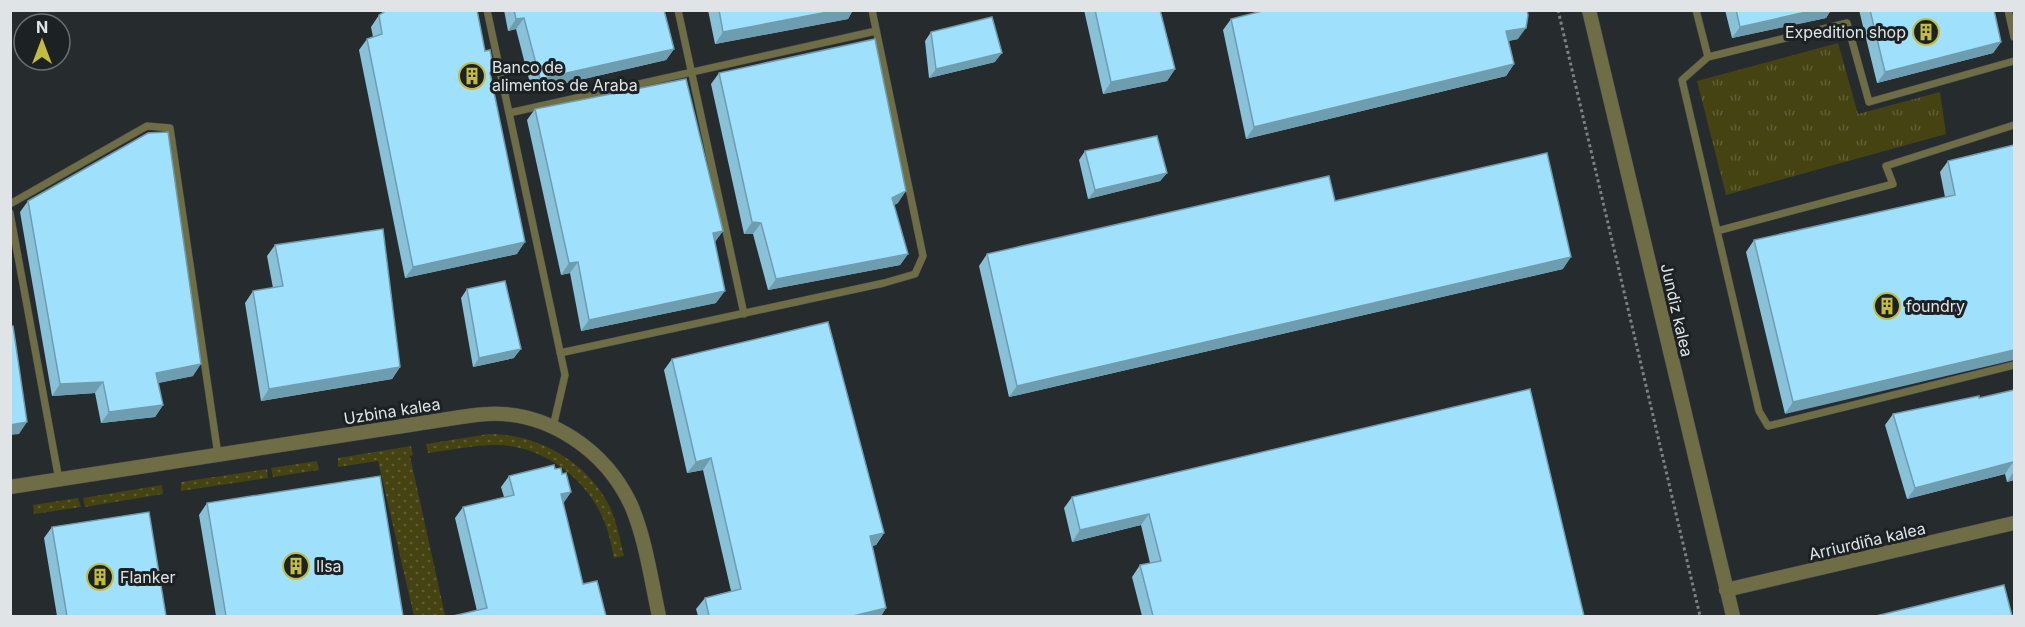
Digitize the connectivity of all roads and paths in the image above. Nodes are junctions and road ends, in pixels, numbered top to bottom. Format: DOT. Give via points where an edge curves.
graph roads {
  1 [pos="487,10"];
  2 [pos="678,10"];
  3 [pos="872,10"];
  4 [pos="1558,10"];
  5 [pos="1589,10"];
  6 [pos="1696,10"];
  7 [pos="2008,10"];
  8 [pos="876,31"];
  9 [pos="2014,37"];
  10 [pos="1708,57"];
  11 [pos="2014,61"];
  12 [pos="692,71"];
  13 [pos="509,113"];
  14 [pos="2014,124"];
  15 [pos="10,204"];
  16 [pos="10,213"];
  17 [pos="1717,231"];
  18 [pos="744,314"];
  19 [pos="560,354"];
  20 [pos="2014,365"];
  21 [pos="553,427"];
  22 [pos="218,455"];
  23 [pos="59,480"];
  24 [pos="10,487"];
  25 [pos="2014,523"];
  26 [pos="1726,590"];
  27 [pos="659,616"];
  28 [pos="1700,616"];
  29 [pos="1732,616"];
  1 -- 13 [label="lane"];
  2 -- 12 [label="lane"];
  3 -- 8 [label="lane"];
  4 -- 28 [label="path"];
  5 -- 26 [label="street, Jundiz kalea"];
  6 -- 10 [label="lane"];
  7 -- 9 [label="lane"];
  8 -- 12 [label="lane"];
  8 -- 18 [label="lane" via="923,256 915,274"];
  10 -- 11 [label="lane" via="1847,23 1869,102"];
  10 -- 17 [label="lane" via="1682,80"];
  12 -- 13 [label="lane"];
  12 -- 18 [label="lane"];
  13 -- 19 [label="lane"];
  14 -- 17 [label="lane" via="1886,166 1893,184"];
  15 -- 22 [label="lane" via="147,126 170,128"];
  16 -- 23 [label="lane"];
  17 -- 20 [label="lane" via="1759,411 1768,426"];
  18 -- 19 [label="lane"];
  19 -- 21 [label="lane" via="565,375"];
  21 -- 22 [label="street, Uzbina kalea" via="489,414"];
  21 -- 27 [label="street, Uzbina kalea" via="595,454 621,486 638,528"];
  22 -- 23 [label="street, Uzbina kalea"];
  23 -- 24 [label="street, Uzbina kalea"];
  25 -- 26 [label="street, Arriurdiña kalea"];
  26 -- 29 [label="street, Jundiz kalea"];
}
